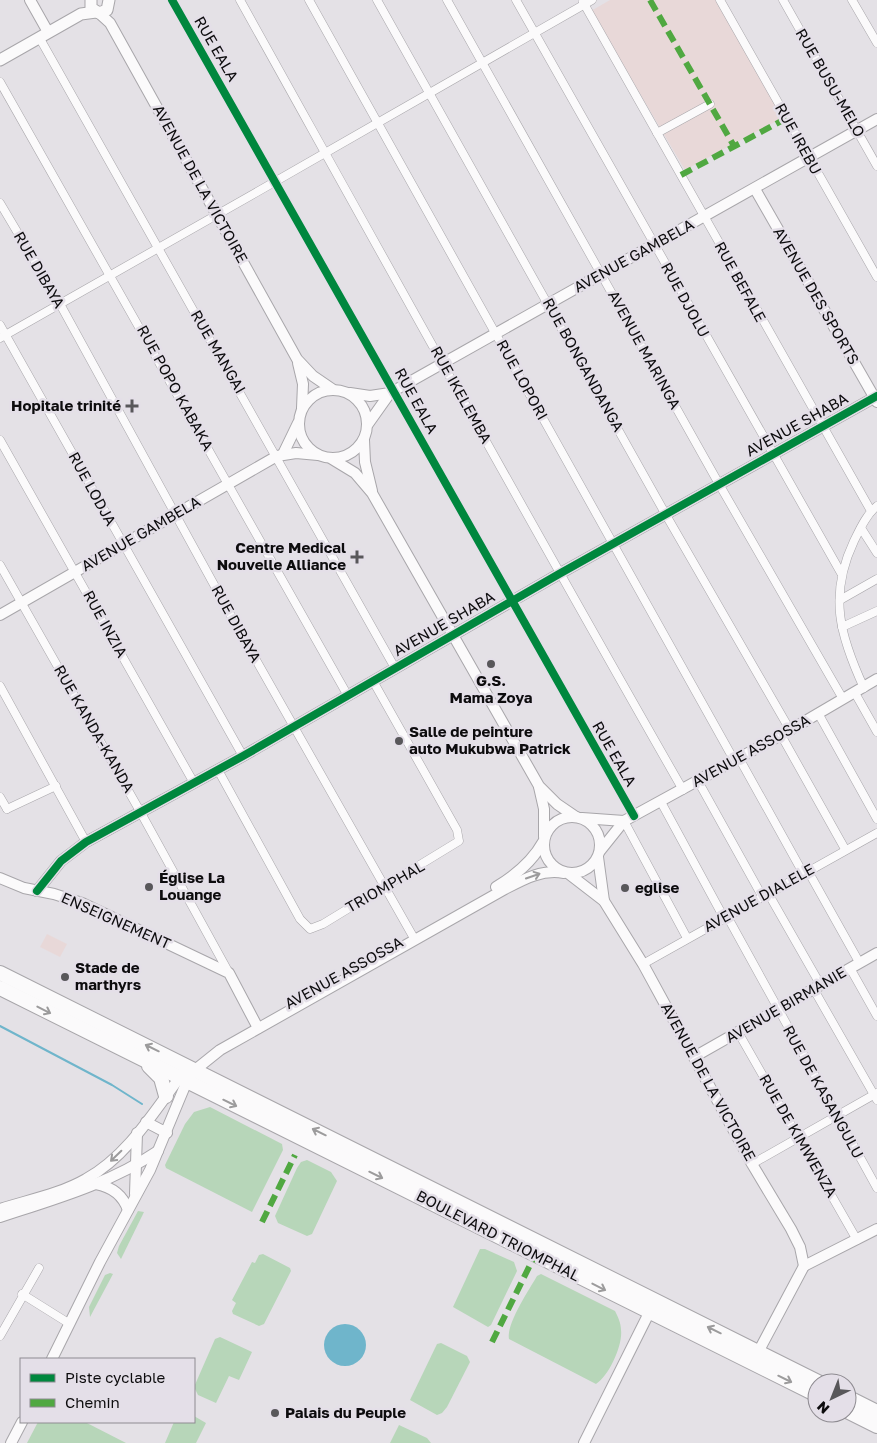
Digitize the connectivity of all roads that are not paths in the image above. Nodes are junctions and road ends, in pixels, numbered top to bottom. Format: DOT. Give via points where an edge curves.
graph roads {
  1 [pos="30,0"];
  2 [pos="172,0"];
  3 [pos="240,0"];
  4 [pos="308,0"];
  5 [pos="377,0"];
  6 [pos="447,0"];
  7 [pos="516,0"];
  8 [pos="592,0"];
  9 [pos="720,0"];
  10 [pos="783,0"];
  11 [pos="852,0"];
  12 [pos="583,2"];
  13 [pos="102,5"];
  14 [pos="534,33"];
  15 [pos="43,34"];
  16 [pos="877,43"];
  17 [pos="0,60"];
  18 [pos="483,63"];
  19 [pos="0,82"];
  20 [pos="431,94"];
  21 [pos="710,104"];
  22 [pos="877,119"];
  23 [pos="378,124"];
  24 [pos="857,131"];
  25 [pos="657,133"];
  26 [pos="326,154"];
  27 [pos="809,158"];
  28 [pos="877,166"];
  29 [pos="276,183"];
  30 [pos="755,189"];
  31 [pos="0,203"];
  32 [pos="217,214"];
  33 [pos="703,217"];
  34 [pos="654,245"];
  35 [pos="158,247"];
  36 [pos="111,274"];
  37 [pos="601,275"];
  38 [pos="877,278"];
  39 [pos="60,304"];
  40 [pos="549,304"];
  41 [pos="0,325"];
  42 [pos="496,334"];
  43 [pos="3,337"];
  44 [pos="297,359"];
  45 [pos="444,364"];
  46 [pos="332,389"];
  47 [pos="392,392"];
  48 [pos="350,394"];
  49 [pos="876,399"];
  50 [pos="302,409"];
  51 [pos="299,421"];
  52 [pos="368,424"];
  53 [pos="821,427"];
  54 [pos="0,440"];
  55 [pos="364,440"];
  56 [pos="772,454"];
  57 [pos="280,455"];
  58 [pos="318,455"];
  59 [pos="332,458"];
  60 [pos="228,484"];
  61 [pos="719,484"];
  62 [pos="372,493"];
  63 [pos="874,509"];
  64 [pos="175,515"];
  65 [pos="666,515"];
  66 [pos="860,528"];
  67 [pos="614,545"];
  68 [pos="124,546"];
  69 [pos="877,553"];
  70 [pos="0,565"];
  71 [pos="76,572"];
  72 [pos="841,573"];
  73 [pos="559,574"];
  74 [pos="877,580"];
  75 [pos="840,600"];
  76 [pos="511,601"];
  77 [pos="21,603"];
  78 [pos="877,611"];
  79 [pos="0,615"];
  80 [pos="842,627"];
  81 [pos="454,634"];
  82 [pos="395,668"];
  83 [pos="877,679"];
  84 [pos="373,681"];
  85 [pos="0,686"];
  86 [pos="859,690"];
  87 [pos="348,696"];
  88 [pos="843,699"];
  89 [pos="818,713"];
  90 [pos="294,726"];
  91 [pos="786,732"];
  92 [pos="877,732"];
  93 [pos="243,756"];
  94 [pos="737,759"];
  95 [pos="218,770"];
  96 [pos="698,781"];
  97 [pos="194,784"];
  98 [pos="56,786"];
  99 [pos="539,786"];
  100 [pos="683,790"];
  101 [pos="0,797"];
  102 [pos="660,802"];
  103 [pos="4,808"];
  104 [pos="142,813"];
  105 [pos="634,816"];
  106 [pos="577,817"];
  107 [pos="877,819"];
  108 [pos="624,821"];
  109 [pos="877,832"];
  110 [pos="544,840"];
  111 [pos="86,842"];
  112 [pos="845,849"];
  113 [pos="599,854"];
  114 [pos="806,872"];
  115 [pos="566,873"];
  116 [pos="0,878"];
  117 [pos="503,886"];
  118 [pos="385,887"];
  119 [pos="37,891"];
  120 [pos="765,894"];
  121 [pos="604,901"];
  122 [pos="726,917"];
  123 [pos="413,938"];
  124 [pos="687,938"];
  125 [pos="877,953"];
  126 [pos="643,964"];
  127 [pos="854,965"];
  128 [pos="0,973"];
  129 [pos="229,973"];
  130 [pos="816,986"];
  131 [pos="0,988"];
  132 [pos="776,1009"];
  133 [pos="877,1016"];
  134 [pos="257,1026"];
  135 [pos="738,1032"];
  136 [pos="136,1057"];
  137 [pos="694,1058"];
  138 [pos="187,1074"];
  139 [pos="166,1096"];
  140 [pos="876,1096"];
  141 [pos="836,1116"];
  142 [pos="146,1122"];
  143 [pos="137,1133"];
  144 [pos="167,1133"];
  145 [pos="798,1138"];
  146 [pos="159,1150"];
  147 [pos="137,1164"];
  148 [pos="752,1164"];
  149 [pos="96,1184"];
  150 [pos="877,1188"];
  151 [pos="60,1194"];
  152 [pos="135,1195"];
  153 [pos="0,1210"];
  154 [pos="128,1210"];
  155 [pos="0,1217"];
  156 [pos="877,1229"];
  157 [pos="858,1240"];
  158 [pos="804,1266"];
  159 [pos="39,1268"];
  160 [pos="22,1294"];
  161 [pos="652,1306"];
  162 [pos="70,1324"];
  163 [pos="0,1336"];
  164 [pos="755,1357"];
  165 [pos="53,1358"];
  166 [pos="807,1378"];
  167 [pos="807,1389"];
  168 [pos="857,1402"];
  169 [pos="877,1412"];
  170 [pos="857,1416"];
  171 [pos="21,1423"];
  172 [pos="877,1426"];
  173 [pos="11,1443"];
  174 [pos="584,1443"];
  1 -- 15 [label="main road"];
  2 -- 29 [label="street, RUE EALA"];
  3 -- 26 [label="street, RUE IKELEMBA"];
  4 -- 23 [label="street, RUE LOPORI"];
  5 -- 20 [label="street, RUE BONGANDANGA"];
  6 -- 18 [label="street, AVENUE MARINGA"];
  7 -- 14 [label="street, RUE DJOLU"];
  8 -- 12 [label="street"];
  9 -- 27 [label="street, RUE IREBU"];
  10 -- 24 [label="street, RUE BUSU-MELO"];
  11 -- 16 [label="street"];
  12 -- 14 [label="street"];
  12 -- 25 [label="street, RUE BEFALE"];
  13 -- 15 [label="main road"];
  13 -- 32 [label="main road, AVENUE DE LA VICTOIRE"];
  14 -- 18 [label="street"];
  14 -- 34 [label="street, RUE DJOLU"];
  15 -- 17 [label="main road"];
  15 -- 35 [label="street, RUE MANGAI"];
  18 -- 20 [label="street"];
  18 -- 37 [label="street, AVENUE MARINGA"];
  19 -- 36 [label="street, RUE POPO KABAKA"];
  20 -- 23 [label="street"];
  20 -- 40 [label="street, RUE BONGANDANGA"];
  21 -- 25 [label="street"];
  22 -- 24 [label="main road, AVENUE GAMBELA"];
  23 -- 26 [label="street"];
  23 -- 42 [label="street, RUE LOPORI"];
  24 -- 27 [label="main road, AVENUE GAMBELA"];
  24 -- 28 [label="street, RUE BUSU-MELO"];
  25 -- 33 [label="street, RUE BEFALE"];
  26 -- 29 [label="street"];
  26 -- 45 [label="street, RUE IKELEMBA"];
  27 -- 30 [label="main road, AVENUE GAMBELA"];
  27 -- 38 [label="street, RUE IREBU"];
  29 -- 32 [label="street"];
  29 -- 47 [label="street, RUE EALA"];
  30 -- 33 [label="main road, AVENUE GAMBELA"];
  30 -- 49 [label="main road, AVENUE DES SPORTS"];
  31 -- 39 [label="street, RUE DIBAYA"];
  32 -- 35 [label="street"];
  32 -- 44 [label="main road, AVENUE DE LA VICTOIRE"];
  33 -- 34 [label="main road, AVENUE GAMBELA"];
  33 -- 53 [label="street, RUE BEFALE"];
  34 -- 37 [label="main road, AVENUE GAMBELA"];
  34 -- 56 [label="street, RUE DJOLU"];
  35 -- 36 [label="street"];
  35 -- 57 [label="street, RUE MANGAI"];
  36 -- 39 [label="street"];
  36 -- 60 [label="street, RUE POPO KABAKA"];
  37 -- 40 [label="main road, AVENUE GAMBELA"];
  37 -- 61 [label="street, AVENUE MARINGA"];
  39 -- 43 [label="street"];
  39 -- 64 [label="street, RUE DIBAYA"];
  40 -- 42 [label="main road, AVENUE GAMBELA"];
  40 -- 65 [label="street, RUE BONGANDANGA"];
  41 -- 43 [label="street, RUE LODJA"];
  42 -- 45 [label="main road, AVENUE GAMBELA"];
  42 -- 67 [label="street, RUE LOPORI"];
  43 -- 68 [label="street, RUE LODJA"];
  44 -- 46 [label="main road"];
  44 -- 50 [label="main road" via="303,384"];
  45 -- 47 [label="main road, AVENUE GAMBELA"];
  45 -- 73 [label="street, RUE IKELEMBA"];
  46 -- 48 [label="main road"];
  46 -- 50 [label="main road" via="314,395"];
  47 -- 48 [label="main road" via="370,396"];
  47 -- 52 [label="main road"];
  47 -- 76 [label="street, RUE EALA"];
  48 -- 52 [label="main road" via="366,412"];
  49 -- 53 [label="main road, AVENUE SHABA"];
  50 -- 51 [label="main road"];
  51 -- 57 [label="main road"];
  51 -- 58 [label="main road" via="303,441"];
  52 -- 55 [label="main road"];
  53 -- 56 [label="main road, AVENUE SHABA"];
  53 -- 63 [label="street, RUE BEFALE"];
  54 -- 71 [label="street, RUE INZIA"];
  55 -- 59 [label="main road" via="354,452"];
  55 -- 62 [label="main road"];
  56 -- 61 [label="main road, AVENUE SHABA"];
  56 -- 72 [label="street, RUE DJOLU"];
  57 -- 58 [label="main road"];
  57 -- 60 [label="main road, AVENUE GAMBELA"];
  57 -- 82 [label="street, RUE MANGAI"];
  58 -- 59 [label="main road"];
  59 -- 62 [label="main road" via="356,473"];
  60 -- 64 [label="main road, AVENUE GAMBELA"];
  60 -- 87 [label="street, RUE POPO KABAKA"];
  61 -- 65 [label="main road, AVENUE SHABA"];
  61 -- 88 [label="street, AVENUE MARINGA"];
  62 -- 81 [label="main road"];
  63 -- 66 [label="street"];
  64 -- 68 [label="main road, AVENUE GAMBELA"];
  64 -- 90 [label="street, RUE DIBAYA"];
  65 -- 67 [label="main road, AVENUE SHABA"];
  65 -- 91 [label="street, RUE BONGANDANGA"];
  66 -- 69 [label="street"];
  66 -- 72 [label="street"];
  67 -- 73 [label="main road, AVENUE SHABA"];
  67 -- 94 [label="street, RUE LOPORI"];
  68 -- 71 [label="main road, AVENUE GAMBELA"];
  68 -- 93 [label="street, RUE LODJA"];
  70 -- 77 [label="street, RUE KANDA-KANDA"];
  71 -- 77 [label="main road, AVENUE GAMBELA"];
  71 -- 97 [label="street, RUE INZIA"];
  72 -- 75 [label="street"];
  73 -- 76 [label="main road, AVENUE SHABA"];
  73 -- 100 [label="street, RUE IKELEMBA"];
  74 -- 75 [label="street"];
  75 -- 80 [label="street"];
  76 -- 81 [label="main road, AVENUE SHABA"];
  76 -- 105 [label="street, RUE EALA"];
  77 -- 79 [label="main road, AVENUE GAMBELA"];
  77 -- 104 [label="street, RUE KANDA-KANDA"];
  78 -- 80 [label="street"];
  80 -- 86 [label="street"];
  81 -- 82 [label="main road, AVENUE SHABA"];
  81 -- 99 [label="main road"];
  82 -- 84 [label="main road, AVENUE SHABA"];
  83 -- 86 [label="main road, AVENUE ASSOSSA"];
  84 -- 87 [label="main road, AVENUE SHABA"];
  84 -- 118 [label="street, TRIOMPHAL" via="457,830 459,842"];
  85 -- 98 [label="street"];
  86 -- 88 [label="main road, AVENUE ASSOSSA"];
  86 -- 92 [label="street"];
  87 -- 90 [label="main road, AVENUE SHABA"];
  88 -- 89 [label="main road, AVENUE ASSOSSA"];
  89 -- 91 [label="main road, AVENUE ASSOSSA"];
  89 -- 107 [label="street"];
  90 -- 93 [label="main road, AVENUE SHABA"];
  90 -- 118 [label="street, RUE DIBAYA"];
  91 -- 94 [label="main road, AVENUE ASSOSSA"];
  91 -- 112 [label="street, RUE BONGANDANGA"];
  93 -- 95 [label="main road, AVENUE SHABA"];
  94 -- 96 [label="main road, AVENUE ASSOSSA"];
  94 -- 114 [label="street, RUE LOPORI"];
  95 -- 97 [label="main road, AVENUE SHABA"];
  95 -- 118 [label="street, TRIOMPHAL" via="300,919 310,929"];
  96 -- 100 [label="main road, AVENUE ASSOSSA"];
  96 -- 120 [label="street"];
  97 -- 104 [label="main road, AVENUE SHABA"];
  98 -- 103 [label="street"];
  98 -- 111 [label="street"];
  99 -- 106 [label="main road" via="557,804"];
  99 -- 110 [label="main road" via="544,809"];
  100 -- 102 [label="main road, AVENUE ASSOSSA"];
  101 -- 103 [label="street"];
  102 -- 105 [label="main road, AVENUE ASSOSSA"];
  102 -- 122 [label="street, RUE DE KASANGULU"];
  104 -- 111 [label="main road, AVENUE SHABA"];
  104 -- 129 [label="street, RUE KANDA-KANDA"];
  105 -- 108 [label="main road, AVENUE ASSOSSA"];
  106 -- 108 [label="main road"];
  106 -- 110 [label="main road" via="560,819 547,830"];
  106 -- 113 [label="main road" via="598,834"];
  108 -- 113 [label="main road"];
  108 -- 124 [label="street"];
  109 -- 112 [label="street, AVENUE DIALELE"];
  110 -- 115 [label="main road" via="546,859 554,868"];
  110 -- 117 [label="main road" via="532,860"];
  111 -- 119 [label="main road, AVENUE SHABA" via="61,861"];
  112 -- 114 [label="street, AVENUE DIALELE"];
  113 -- 115 [label="main road" via="583,872"];
  113 -- 121 [label="main road"];
  114 -- 120 [label="street, AVENUE DIALELE"];
  114 -- 127 [label="street, RUE LOPORI"];
  117 -- 115 [label="main road, one-way" via="535,875"];
  115 -- 121 [label="main road"];
  116 -- 119 [label="main road, ENSEIGNEMENT"];
  117 -- 123 [label="main road, AVENUE ASSOSSA"];
  118 -- 123 [label="street, RUE DIBAYA"];
  119 -- 129 [label="main road, ENSEIGNEMENT" via="82,904"];
  120 -- 122 [label="street, AVENUE DIALELE"];
  120 -- 130 [label="street"];
  121 -- 126 [label="main road, AVENUE DE LA VICTOIRE"];
  122 -- 124 [label="street, AVENUE DIALELE"];
  122 -- 132 [label="street, RUE DE KASANGULU"];
  123 -- 134 [label="main road, AVENUE ASSOSSA"];
  124 -- 126 [label="street, AVENUE DIALELE"];
  125 -- 127 [label="main road, AVENUE BIRMANIE"];
  126 -- 137 [label="main road, AVENUE DE LA VICTOIRE"];
  127 -- 130 [label="main road, AVENUE BIRMANIE"];
  127 -- 133 [label="street, RUE LOPORI"];
  138 -- 128 [label="highway, BOULEVARD TRIOMPHAL, one-way"];
  129 -- 134 [label="main road"];
  130 -- 132 [label="main road, AVENUE BIRMANIE"];
  130 -- 140 [label="street"];
  131 -- 136 [label="highway, BOULEVARD TRIOMPHAL, one-way"];
  132 -- 135 [label="main road, AVENUE BIRMANIE"];
  132 -- 141 [label="street, RUE DE KASANGULU"];
  134 -- 138 [label="main road, AVENUE ASSOSSA"];
  135 -- 137 [label="main road, AVENUE BIRMANIE"];
  135 -- 145 [label="street, RUE DE KIMWENZA"];
  136 -- 138 [label="highway, BOULEVARD TRIOMPHAL"];
  136 -- 139 [label="highway" via="161,1078"];
  137 -- 148 [label="main road, AVENUE DE LA VICTOIRE"];
  138 -- 139 [label="main road, AVENUE ASSOSSA"];
  138 -- 144 [label="main road"];
  138 -- 161 [label="highway, BOULEVARD TRIOMPHAL"];
  139 -- 142 [label="main road, AVENUE ASSOSSA"];
  140 -- 141 [label="street"];
  141 -- 145 [label="street"];
  141 -- 150 [label="street, RUE DE KASANGULU"];
  142 -- 143 [label="main road, AVENUE ASSOSSA"];
  142 -- 144 [label="main road"];
  143 -- 147 [label="main road"];
  143 -- 151 [label="main road, AVENUE ASSOSSA, one-way" via="98,1172"];
  144 -- 146 [label="main road"];
  145 -- 148 [label="street"];
  145 -- 157 [label="street, RUE DE KIMWENZA"];
  146 -- 147 [label="main road"];
  146 -- 152 [label="main road"];
  147 -- 149 [label="main road"];
  147 -- 152 [label="main road"];
  148 -- 158 [label="main road, AVENUE DE LA VICTOIRE" via="796,1238"];
  149 -- 151 [label="main road"];
  149 -- 154 [label="main road" via="120,1195"];
  151 -- 153 [label="main road"];
  151 -- 155 [label="main road"];
  152 -- 154 [label="main road"];
  154 -- 162 [label="main road"];
  156 -- 157 [label="main road"];
  157 -- 158 [label="main road"];
  158 -- 164 [label="main road"];
  159 -- 160 [label="street"];
  160 -- 162 [label="street"];
  160 -- 163 [label="street"];
  161 -- 164 [label="highway, BOULEVARD TRIOMPHAL"];
  161 -- 174 [label="main road"];
  162 -- 165 [label="main road"];
  164 -- 166 [label="highway, BOULEVARD TRIOMPHAL"];
  164 -- 167 [label="highway, BOULEVARD TRIOMPHAL, one-way"];
  168 -- 169 [label="highway"];
  170 -- 172 [label="highway"];
  171 -- 173 [label="main road"];
}
